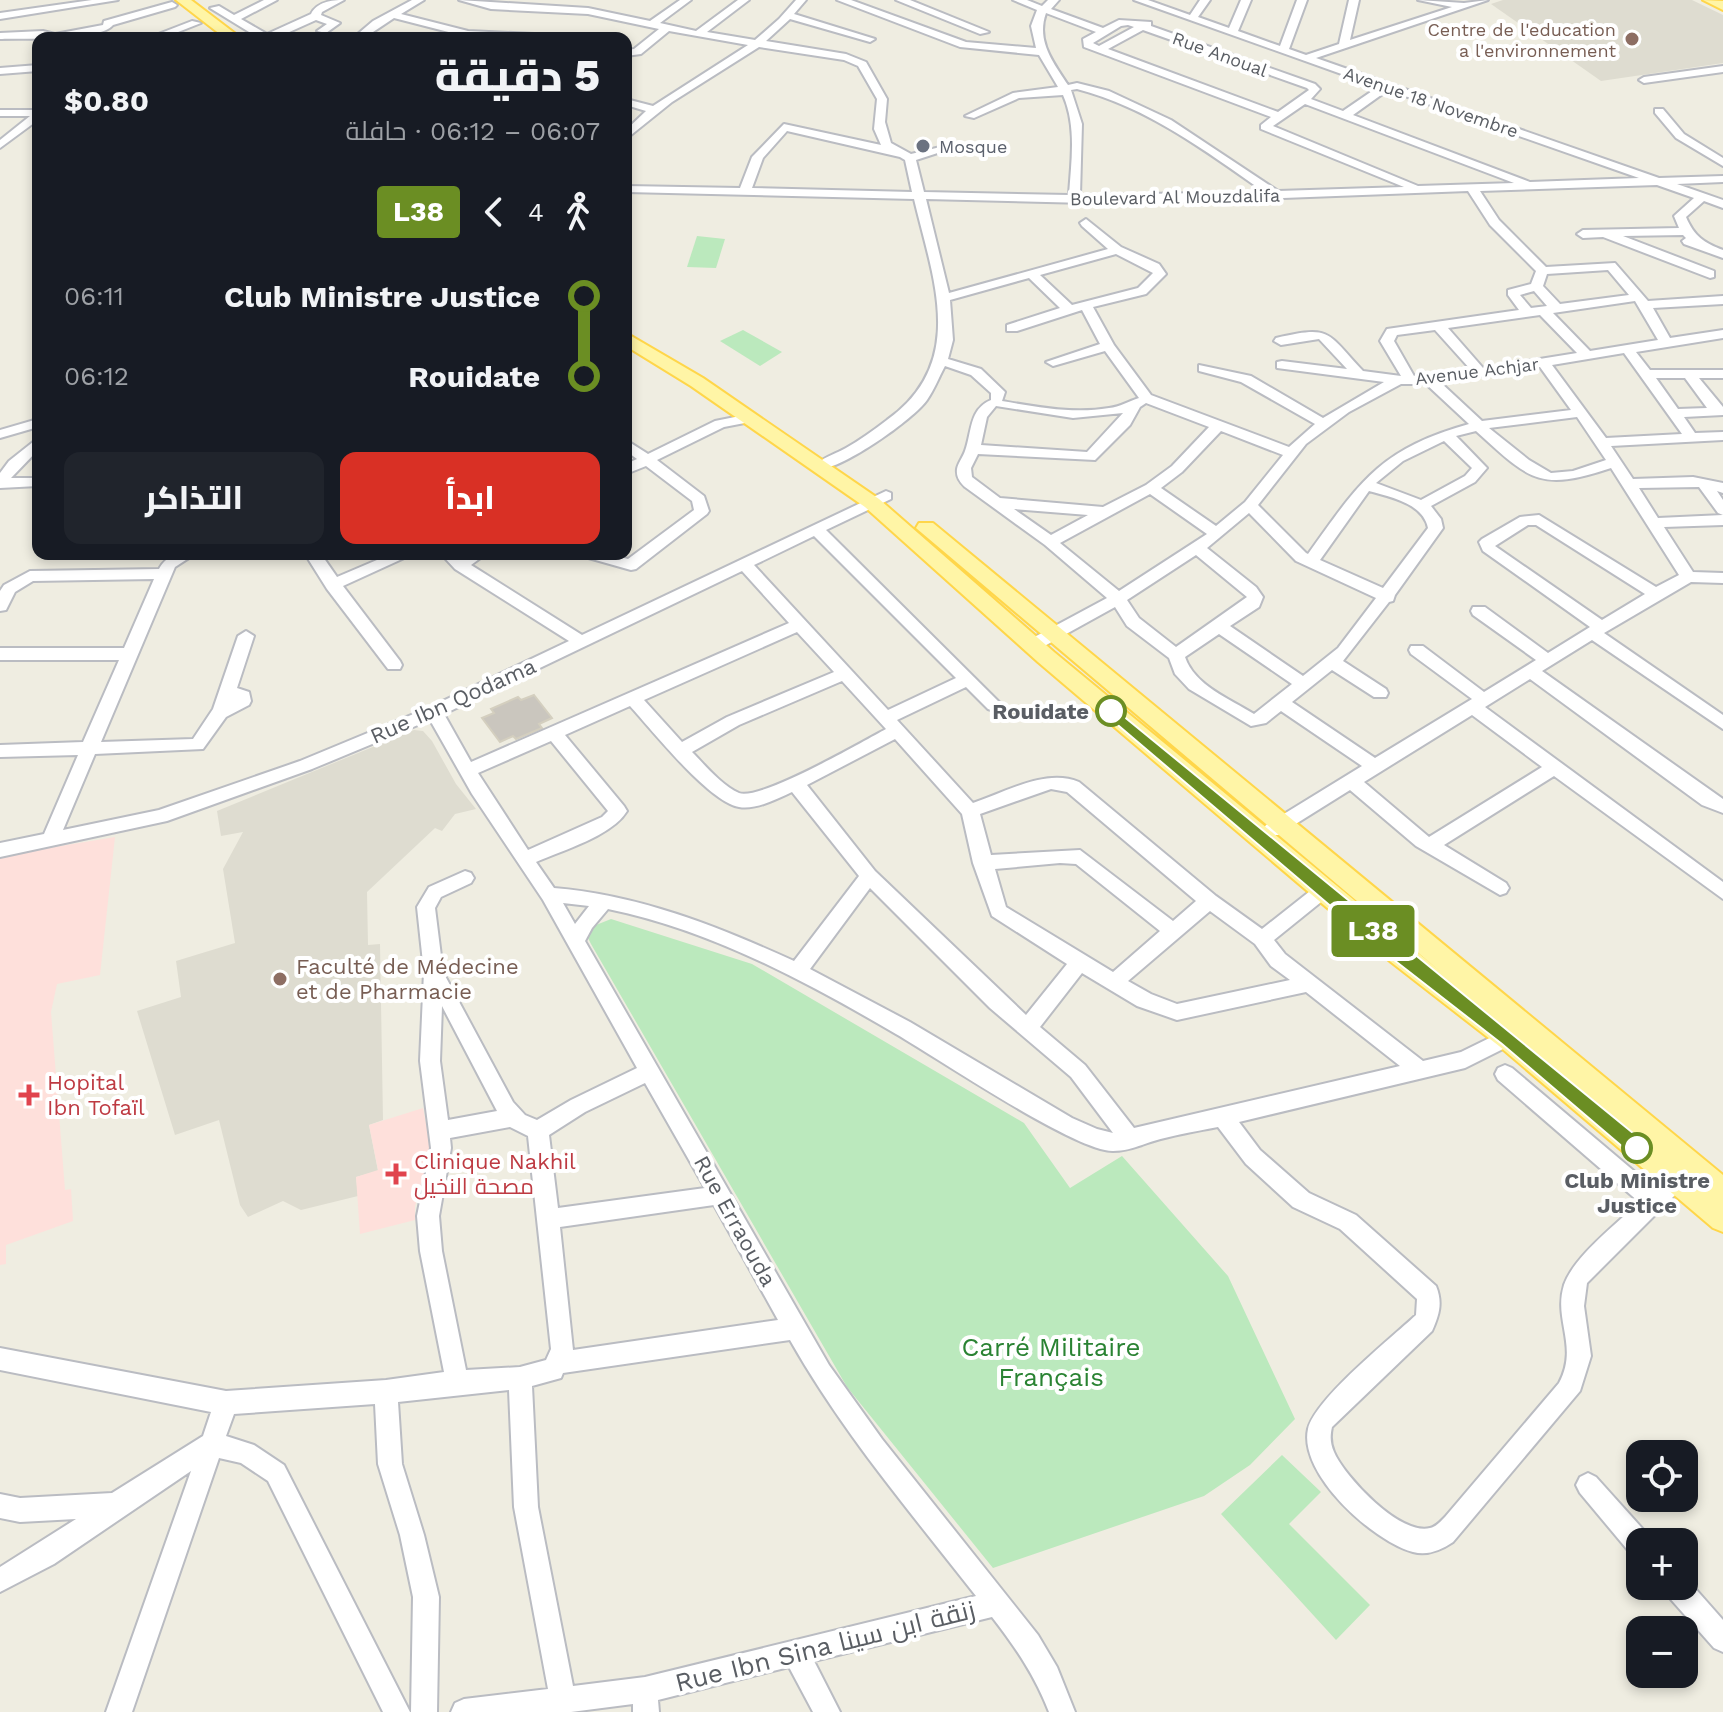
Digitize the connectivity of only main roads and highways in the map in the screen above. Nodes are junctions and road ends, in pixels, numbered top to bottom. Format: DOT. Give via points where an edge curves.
graph roads {
  1 [pos="1710,0"];
  2 [pos="170,3"];
  3 [pos="1723,6"];
  4 [pos="199,18"];
  5 [pos="211,32"];
  6 [pos="224,32"];
  7 [pos="632,326"];
  8 [pos="632,342"];
  9 [pos="827,463"];
  10 [pos="1042,640"];
  11 [pos="1516,1033"];
  12 [pos="1722,1208"];
  1 -- 3 [label="main road"];
  2 -- 4 [label="main road"];
  4 -- 5 [label="main road"];
  4 -- 6 [label="main road"];
  7 -- 9 [label="main road" via="736,392"];
  8 -- 9 [label="main road" via="734,416"];
  9 -- 10 [label="main road" via="879,499"];
  10 -- 11 [label="main road" via="1281,824"];
  10 -- 11 [label="main road" via="1260,838 1400,955"];
  11 -- 12 [label="main road"];
}
